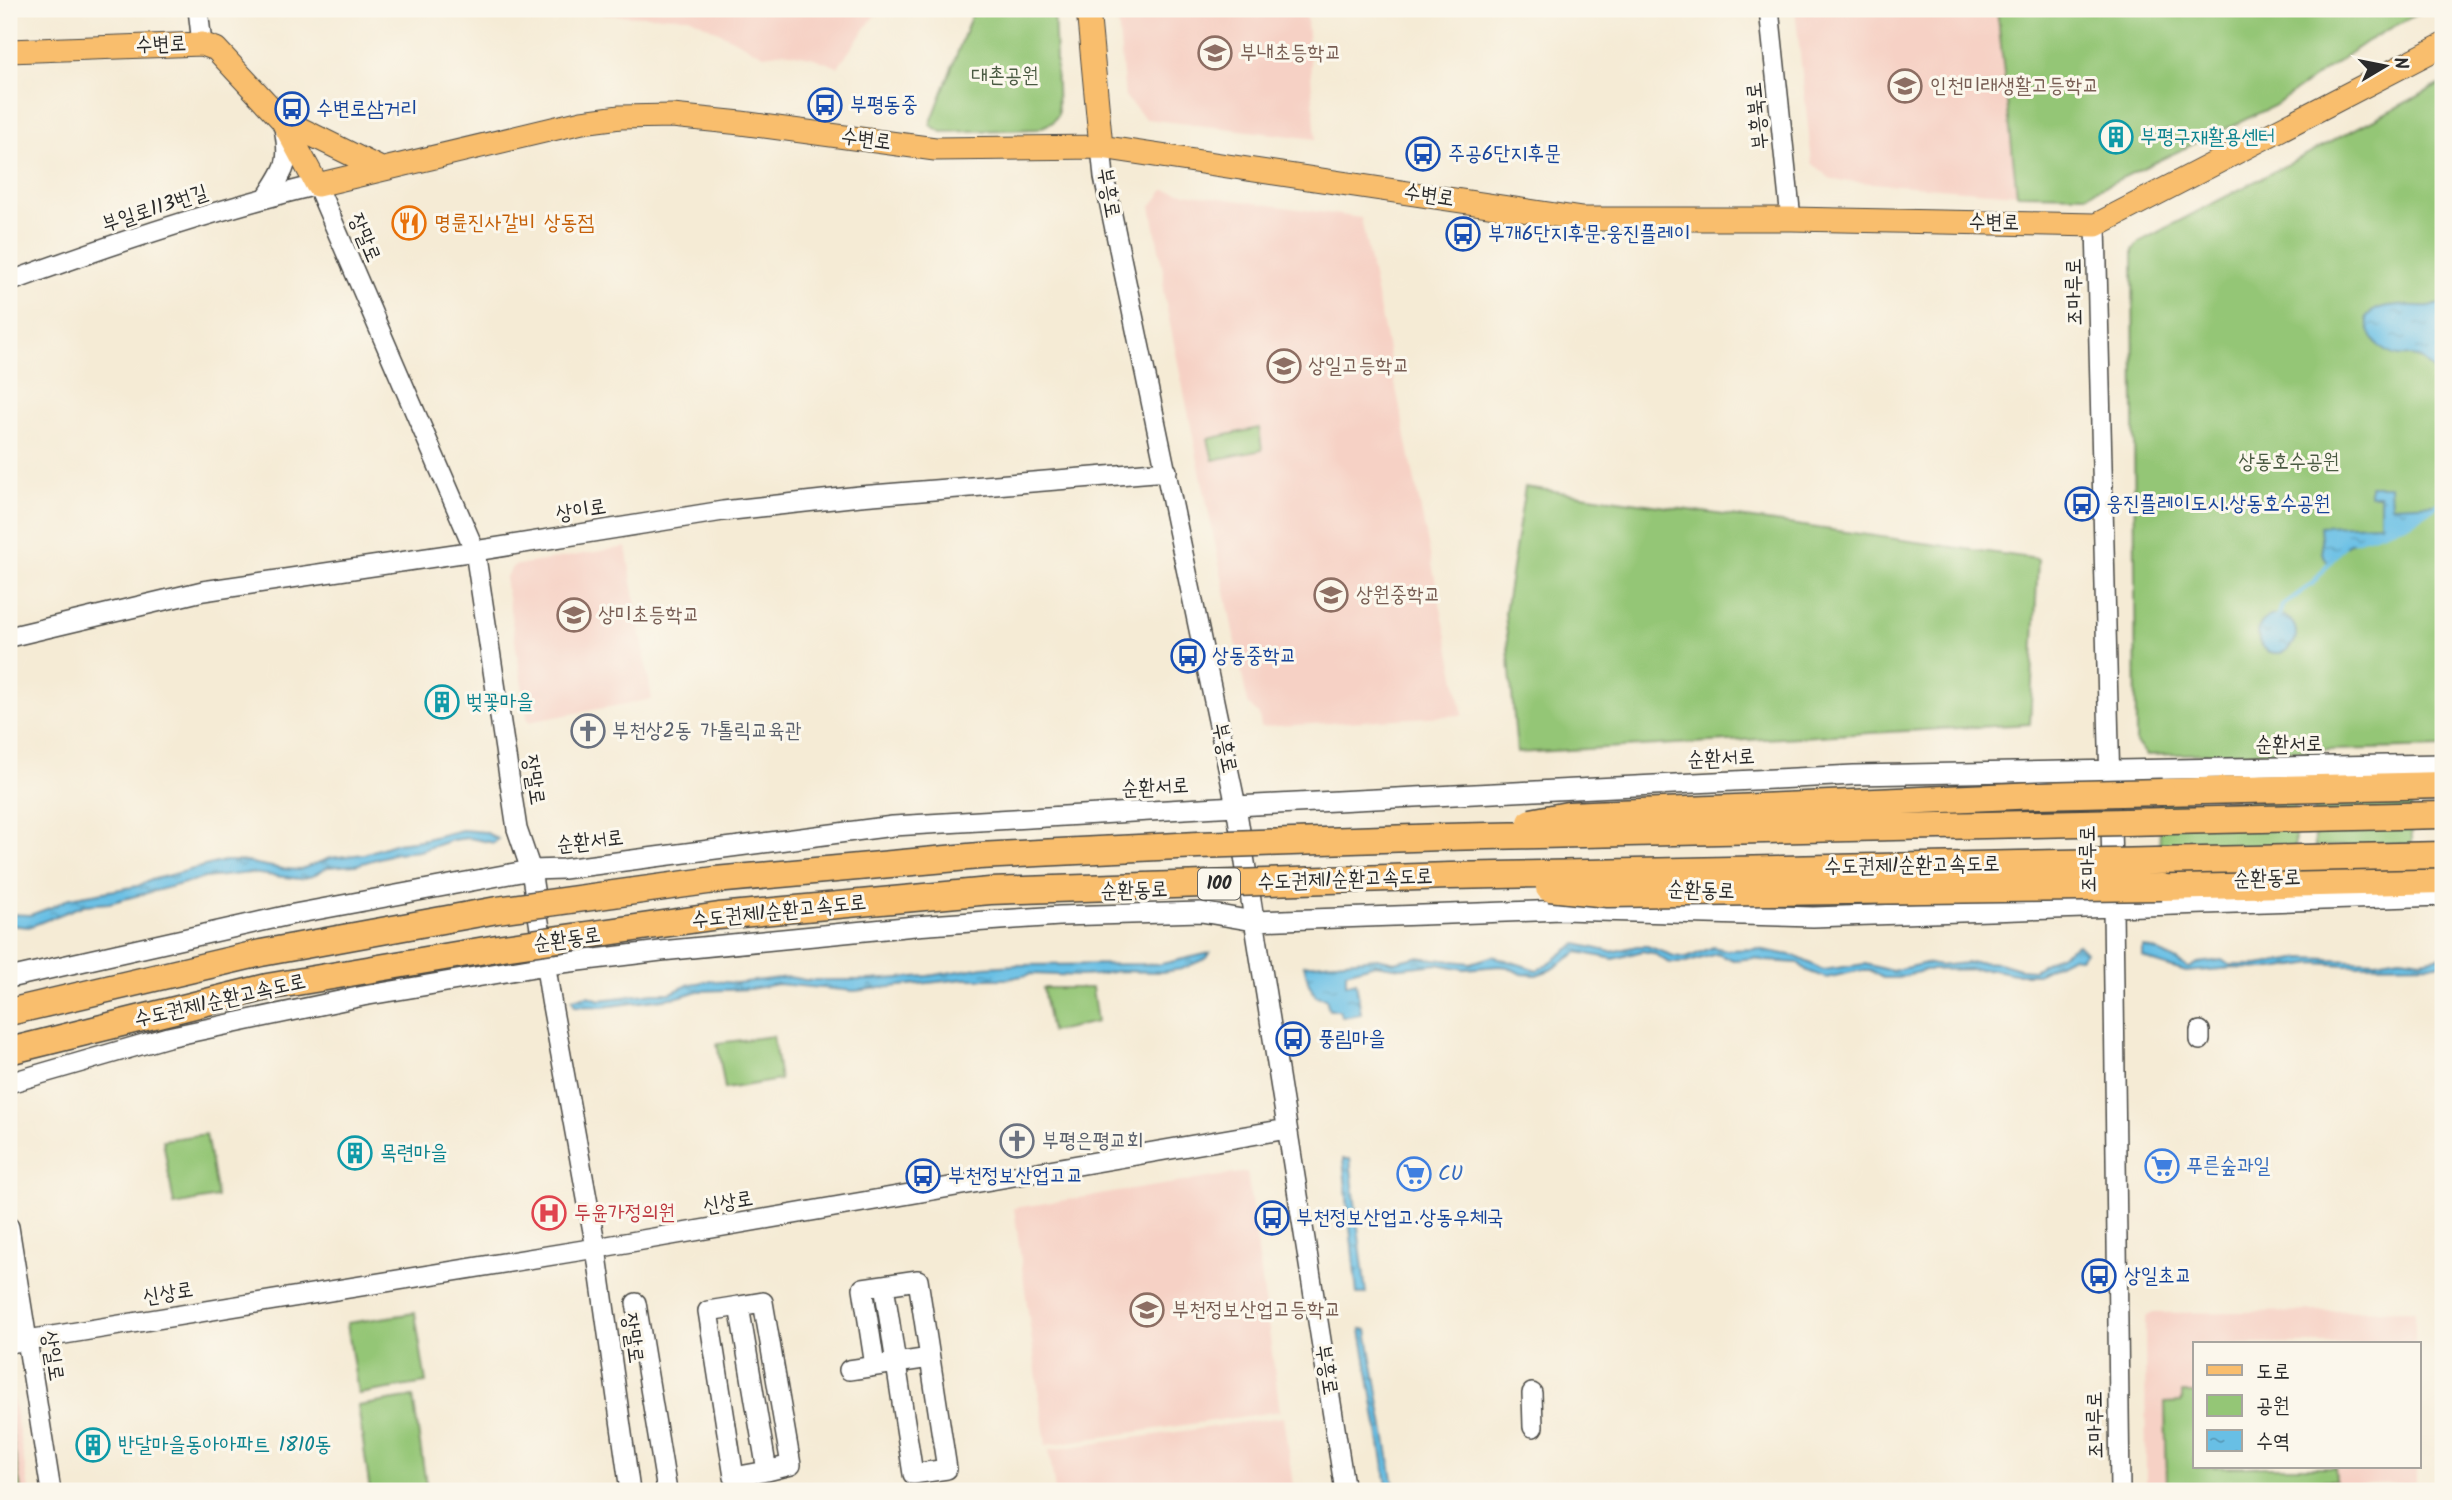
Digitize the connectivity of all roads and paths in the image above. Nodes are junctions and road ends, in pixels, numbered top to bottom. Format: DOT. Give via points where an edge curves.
graph roads {
  1 [pos="198,9"];
  2 [pos="1088,9"];
  3 [pos="1769,9"];
  4 [pos="202,44"];
  5 [pos="2443,44"];
  6 [pos="9,51"];
  7 [pos="282,120"];
  8 [pos="1101,147"];
  9 [pos="381,169"];
  10 [pos="317,185"];
  11 [pos="266,198"];
  12 [pos="1791,219"];
  13 [pos="2096,225"];
  14 [pos="9,282"];
  15 [pos="1167,471"];
  16 [pos="475,551"];
  17 [pos="9,637"];
  18 [pos="2443,764"];
  19 [pos="2109,772"];
  20 [pos="2443,785"];
  21 [pos="1236,806"];
  22 [pos="2443,815"];
  23 [pos="1443,837"];
  24 [pos="2443,855"];
  25 [pos="531,870"];
  26 [pos="1450,876"];
  27 [pos="2443,880"];
  28 [pos="2443,896"];
  29 [pos="2113,907"];
  30 [pos="1254,921"];
  31 [pos="546,965"];
  32 [pos="9,978"];
  33 [pos="9,1012"];
  34 [pos="9,1051"];
  35 [pos="9,1083"];
  36 [pos="1287,1129"];
  37 [pos="9,1227"];
  38 [pos="596,1248"];
  39 [pos="884,1285"];
  40 [pos="636,1303"];
  41 [pos="18,1341"];
  42 [pos="930,1357"];
  43 [pos="896,1363"];
  44 [pos="875,1366"];
  45 [pos="849,1370"];
  46 [pos="1531,1392"];
  47 [pos="1532,1427"];
  48 [pos="736,1484"];
  49 [pos="51,1491"];
  50 [pos="630,1491"];
  51 [pos="667,1491"];
  52 [pos="1345,1491"];
  53 [pos="2120,1491"];
  1 -- 4 [label="street"];
  2 -- 8 [label="main road, 부흥로"];
  3 -- 12 [label="street, 부흥북로"];
  4 -- 6 [label="main road, 수변로"];
  4 -- 7 [label="main road, 수변로" via="216,49"];
  5 -- 13 [label="main road, 수변로"];
  7 -- 9 [label="main road, 수변로"];
  7 -- 10 [label="main road, 수변로"];
  7 -- 11 [label="street" via="286,168"];
  8 -- 9 [label="main road, 수변로" via="935,149 741,122 620,117"];
  8 -- 12 [label="main road, 수변로" via="1583,219"];
  8 -- 15 [label="street, 부흥로"];
  9 -- 10 [label="main road, 수변로"];
  10 -- 11 [label="street, 부일로113번길"];
  10 -- 16 [label="street, 장말로"];
  11 -- 14 [label="street, 부일로113번길"];
  12 -- 13 [label="main road, 수변로"];
  13 -- 19 [label="street, 조마루로"];
  15 -- 16 [label="street, 상이로" via="723,511"];
  15 -- 21 [label="street, 부흥로"];
  16 -- 17 [label="street, 상이로" via="203,592"];
  16 -- 25 [label="street, 장말로" via="517,829"];
  18 -- 19 [label="street, 순환서로"];
  19 -- 21 [label="street, 순환서로" via="1854,775"];
  19 -- 29 [label="street, 조마루로"];
  20 -- 23 [label="highway, bridge" via="2038,794 1568,816"];
  21 -- 25 [label="street, 순환서로" via="893,826"];
  21 -- 30 [label="street, 부흥로"];
  22 -- 23 [label="highway, 수도권제1순환고속도로 / 100, bridge"];
  23 -- 33 [label="highway, 수도권제1순환고속도로 / 100, bridge" via="979,856 715,880 497,910 261,953"];
  24 -- 26 [label="highway, 수도권제1순환고속도로 / 100, bridge"];
  25 -- 31 [label="street, 장말로"];
  25 -- 32 [label="street, 순환서로" via="294,914"];
  26 -- 27 [label="highway, bridge" via="1608,894"];
  26 -- 34 [label="highway, 수도권제1순환고속도로 / 100, bridge" via="990,891 719,916 267,987"];
  28 -- 29 [label="street, 순환동로"];
  29 -- 30 [label="street, 순환동로" via="1813,917 1562,910"];
  29 -- 53 [label="street, 조마루로"];
  30 -- 31 [label="street, 순환동로" via="1201,912 1060,916 915,926"];
  30 -- 36 [label="street, 부흥로"];
  31 -- 35 [label="street, 순환동로" via="363,996 168,1037"];
  31 -- 38 [label="street, 장말로"];
  36 -- 38 [label="street, 신상로"];
  36 -- 52 [label="street, 부흥로"];
  37 -- 41 [label="street, 상일로"];
  38 -- 41 [label="street, 신상로"];
  38 -- 50 [label="street, 장말로"];
  39 -- 42 [label="street" via="918,1280"];
  39 -- 43 [label="street"];
  39 -- 44 [label="street" via="863,1288"];
  40 -- 51 [label="street"];
  41 -- 49 [label="street, 상일로"];
  42 -- 43 [label="street"];
  42 -- 43 [label="street" via="947,1469 913,1474"];
  43 -- 44 [label="street"];
  44 -- 45 [label="street"];
  46 -- 47 [label="street"];
  48 -- 48 [label="street" via="791,1465 763,1302 708,1311"];
}
